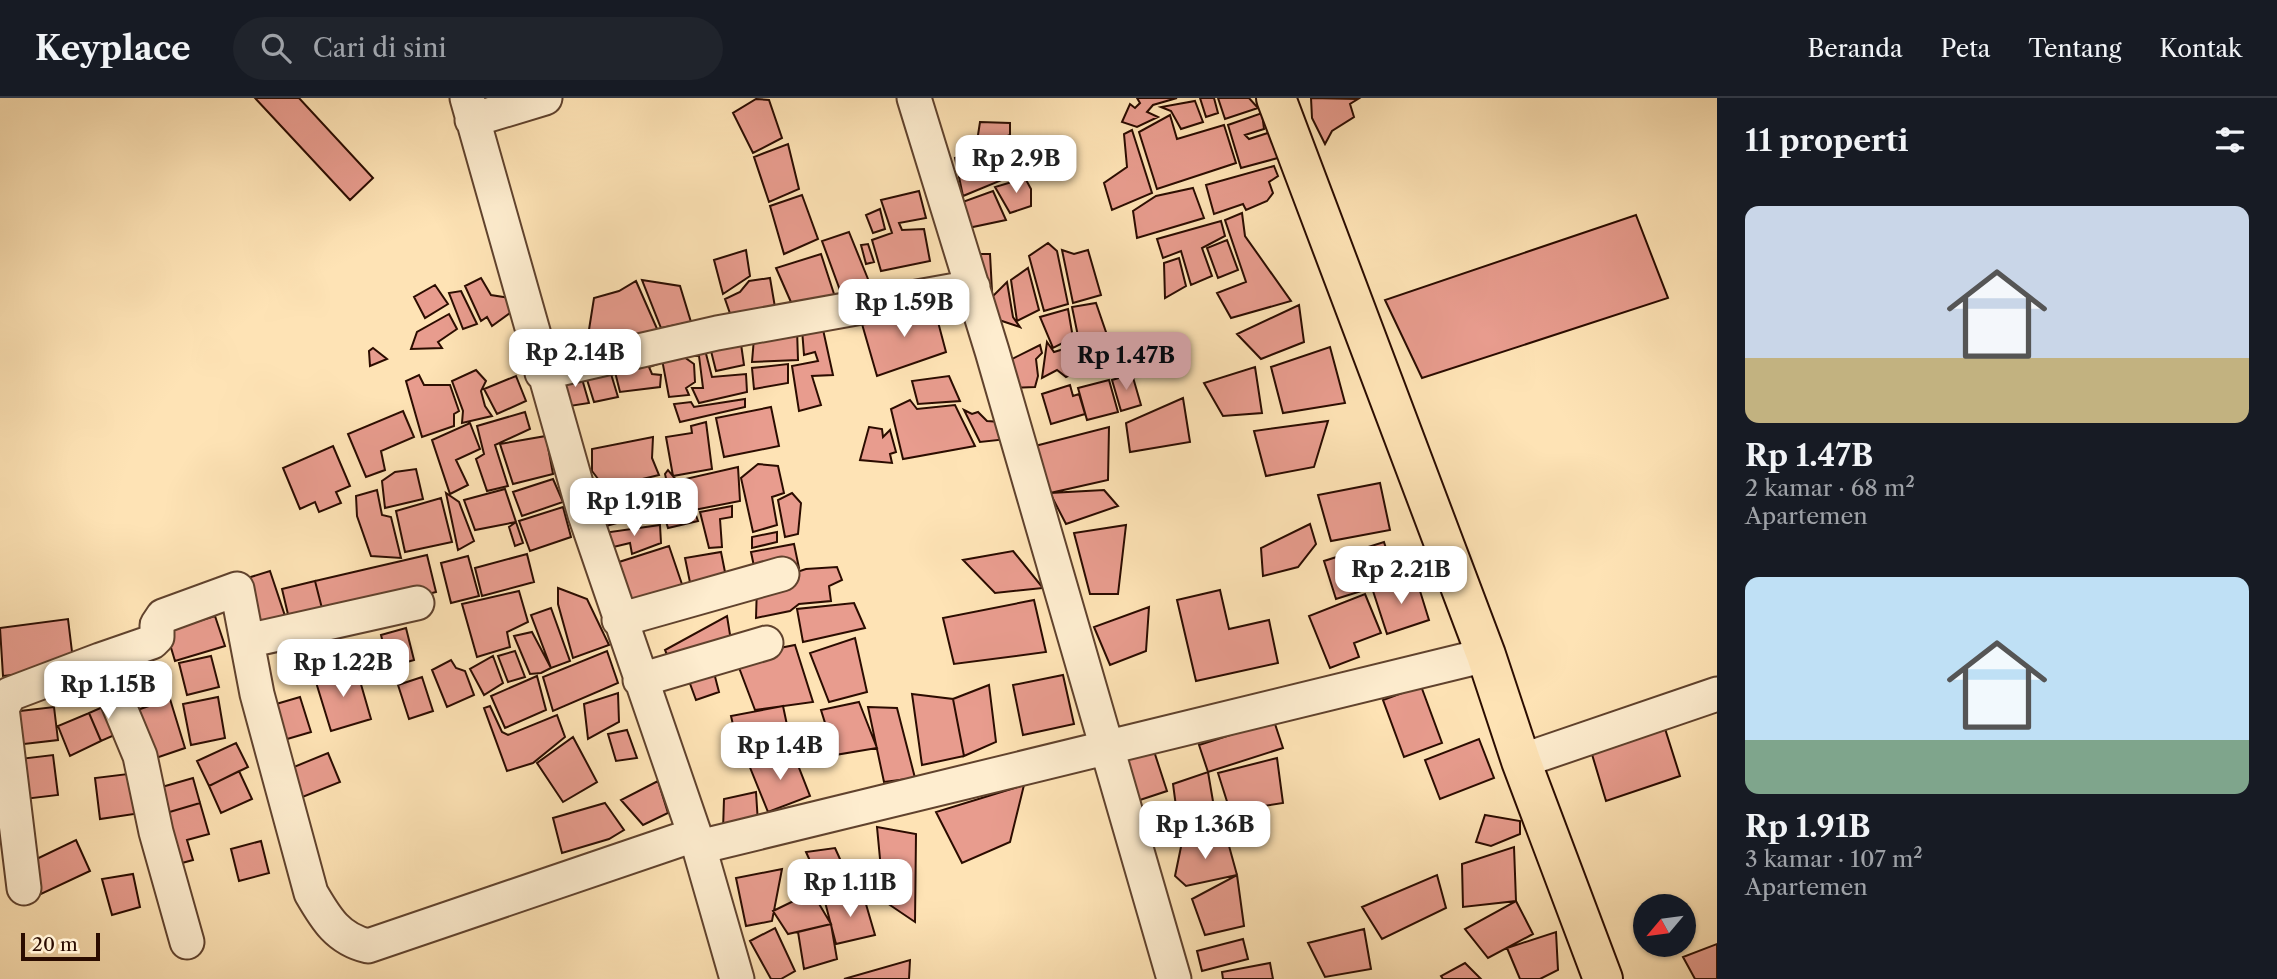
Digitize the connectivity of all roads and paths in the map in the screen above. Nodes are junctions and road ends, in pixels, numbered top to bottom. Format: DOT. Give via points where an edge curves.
graph roads {
  1 [pos="545,98"];
  2 [pos="914,98"];
  3 [pos="1276,98"];
  4 [pos="469,109"];
  5 [pos="972,287"];
  6 [pos="542,373"];
  7 [pos="782,574"];
  8 [pos="417,603"];
  9 [pos="619,620"];
  10 [pos="247,640"];
  11 [pos="766,643"];
  12 [pos="1486,655"];
  13 [pos="100,660"];
  14 [pos="640,680"];
  15 [pos="1717,694"];
  16 [pos="1105,749"];
  17 [pos="1521,761"];
  18 [pos="696,841"];
  19 [pos="24,888"];
  20 [pos="187,942"];
  21 [pos="737,979"];
  22 [pos="1174,979"];
  23 [pos="1603,979"];
  1 -- 4 [label="street"];
  2 -- 5 [label="street"];
  3 -- 12 [label="main road"];
  4 -- 6 [label="street"];
  5 -- 6 [label="street" via="717,333"];
  5 -- 16 [label="street"];
  6 -- 9 [label="street"];
  7 -- 9 [label="street"];
  8 -- 10 [label="street"];
  9 -- 14 [label="street"];
  10 -- 13 [label="street" via="237,589 163,616 152,642"];
  10 -- 18 [label="street" via="311,894 327,922 349,942 368,946"];
  11 -- 14 [label="street"];
  12 -- 16 [label="street"];
  12 -- 17 [label="main road"];
  13 -- 19 [label="street" via="10,694 2,708"];
  13 -- 20 [label="street" via="140,755"];
  14 -- 18 [label="street"];
  15 -- 17 [label="street"];
  16 -- 18 [label="street"];
  16 -- 22 [label="street"];
  17 -- 23 [label="main road"];
  18 -- 21 [label="street"];
}
